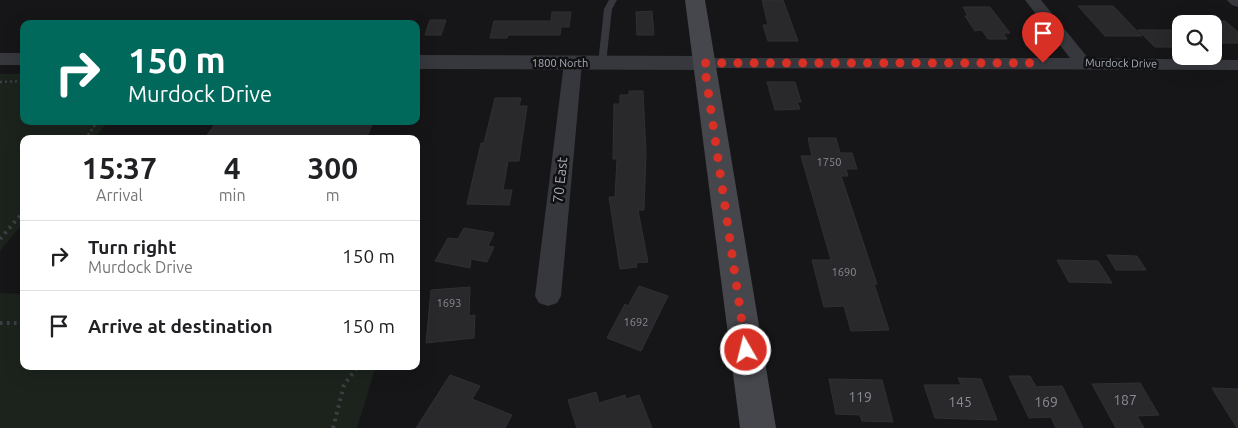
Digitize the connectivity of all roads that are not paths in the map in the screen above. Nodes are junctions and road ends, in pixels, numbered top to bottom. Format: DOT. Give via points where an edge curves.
graph roads {
  1 [pos="613,0"];
  2 [pos="695,0"];
  3 [pos="1033,0"];
  4 [pos="1235,0"];
  5 [pos="1238,2"];
  6 [pos="0,59"];
  7 [pos="20,59"];
  8 [pos="420,62"];
  9 [pos="573,63"];
  10 [pos="602,63"];
  11 [pos="704,63"];
  12 [pos="1083,63"];
  13 [pos="1238,65"];
  14 [pos="548,296"];
  15 [pos="758,428"];
  1 -- 10 [label="lane" via="608,9"];
  2 -- 11 [label="main road"];
  3 -- 12 [label="street"];
  4 -- 5 [label="street"];
  6 -- 7 [label="street"];
  8 -- 9 [label="street, 1800 North"];
  9 -- 10 [label="street, 1800 North"];
  9 -- 14 [label="street, 70 East"];
  10 -- 11 [label="street, 1800 North"];
  11 -- 12 [label="street, Murdock Drive"];
  11 -- 15 [label="main road"];
  12 -- 13 [label="street, Murdock Drive"];
}
